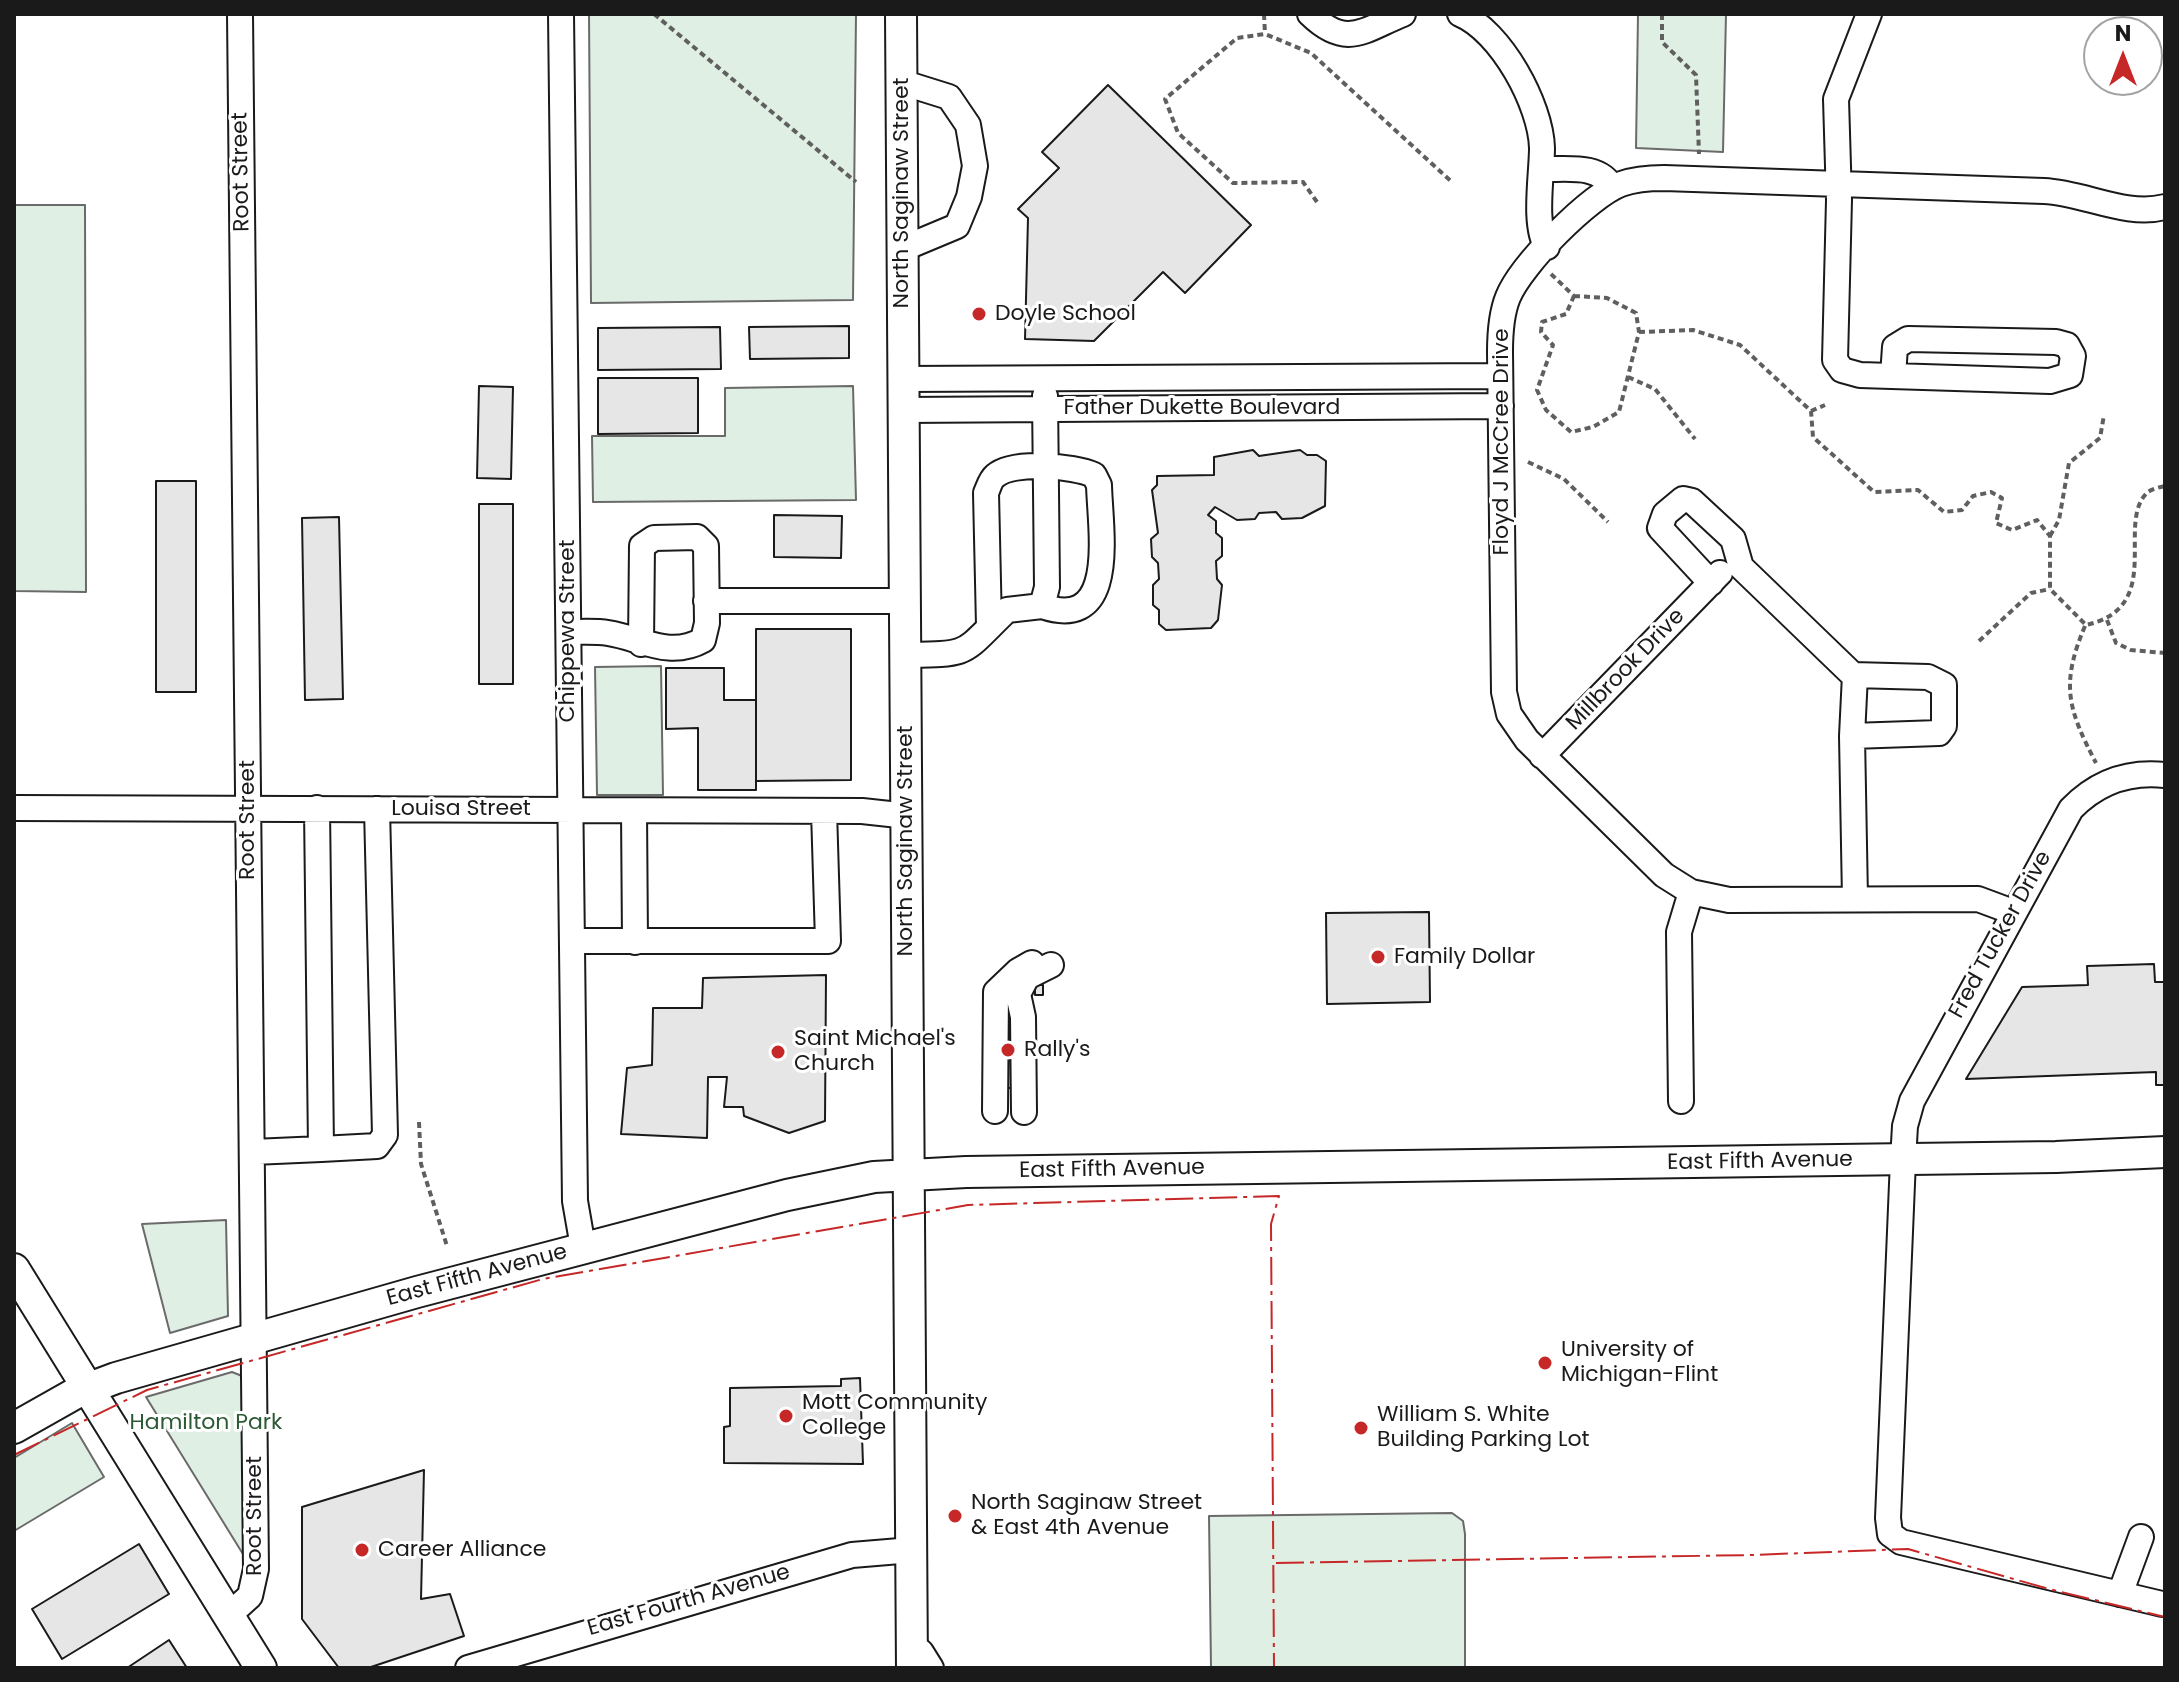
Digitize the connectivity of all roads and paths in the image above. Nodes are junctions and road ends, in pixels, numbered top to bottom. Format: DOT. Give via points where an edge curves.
graph roads {
  1 [pos="240,14"];
  2 [pos="561,14"];
  3 [pos="654,14"];
  4 [pos="901,14"];
  5 [pos="1264,14"];
  6 [pos="1310,14"];
  7 [pos="1403,14"];
  8 [pos="1460,14"];
  9 [pos="1662,14"];
  10 [pos="1869,14"];
  11 [pos="1265,34"];
  12 [pos="901,82"];
  13 [pos="1699,154"];
  14 [pos="1541,169"];
  15 [pos="856,182"];
  16 [pos="1453,183"];
  17 [pos="1838,183"];
  18 [pos="1612,188"];
  19 [pos="1317,202"];
  20 [pos="2165,207"];
  21 [pos="1547,247"];
  22 [pos="902,249"];
  23 [pos="1551,274"];
  24 [pos="1574,296"];
  25 [pos="1639,332"];
  26 [pos="1367,376"];
  27 [pos="1500,376"];
  28 [pos="1893,376"];
  29 [pos="1044,377"];
  30 [pos="1295,377"];
  31 [pos="1628,377"];
  32 [pos="904,379"];
  33 [pos="1825,405"];
  34 [pos="1501,406"];
  35 [pos="1367,407"];
  36 [pos="1295,408"];
  37 [pos="1045,409"];
  38 [pos="904,410"];
  39 [pos="1811,411"];
  40 [pos="2104,415"];
  41 [pos="1695,439"];
  42 [pos="1528,462"];
  43 [pos="1046,467"];
  44 [pos="2165,486"];
  45 [pos="1608,522"];
  46 [pos="2050,536"];
  47 [pos="1738,561"];
  48 [pos="1711,583"];
  49 [pos="2050,589"];
  50 [pos="706,601"];
  51 [pos="905,601"];
  52 [pos="1042,606"];
  53 [pos="2107,620"];
  54 [pos="2086,625"];
  55 [pos="989,626"];
  56 [pos="569,632"];
  57 [pos="1979,641"];
  58 [pos="641,644"];
  59 [pos="2165,653"];
  60 [pos="906,655"];
  61 [pos="1855,675"];
  62 [pos="1852,736"];
  63 [pos="1542,756"];
  64 [pos="2096,763"];
  65 [pos="2165,775"];
  66 [pos="247,807"];
  67 [pos="14,808"];
  68 [pos="317,808"];
  69 [pos="377,809"];
  70 [pos="568,809"];
  71 [pos="634,811"];
  72 [pos="824,811"];
  73 [pos="908,816"];
  74 [pos="1691,892"];
  75 [pos="1855,899"];
  76 [pos="2013,912"];
  77 [pos="572,941"];
  78 [pos="635,942"];
  79 [pos="1681,1101"];
  80 [pos="995,1111"];
  81 [pos="1024,1112"];
  82 [pos="419,1122"];
  83 [pos="321,1149"];
  84 [pos="253,1152"];
  85 [pos="2165,1152"];
  86 [pos="2132,1155"];
  87 [pos="1903,1160"];
  88 [pos="2165,1167"];
  89 [pos="908,1174"];
  90 [pos="447,1246"];
  91 [pos="583,1247"];
  92 [pos="14,1269"];
  93 [pos="255,1338"];
  94 [pos="88,1388"];
  95 [pos="14,1428"];
  96 [pos="2141,1537"];
  97 [pos="912,1550"];
  98 [pos="2120,1594"];
  99 [pos="2162,1604"];
  100 [pos="229,1615"];
  101 [pos="918,1660"];
  102 [pos="261,1668"];
  103 [pos="468,1668"];
  1 -- 66 [label="street, Root Street"];
  2 -- 56 [label="street, Chippewa Street"];
  3 -- 15 [label="path"];
  4 -- 12 [label="main road, North Saginaw Street"];
  5 -- 11 [label="path"];
  6 -- 7 [label="street" via="1331,30 1356,34"];
  8 -- 14 [label="street" via="1493,38 1517,76 1539,132"];
  9 -- 13 [label="path" via="1662,42 1696,75"];
  10 -- 17 [label="street" via="1836,99"];
  11 -- 16 [label="path" via="1311,53"];
  11 -- 19 [label="path" via="1237,38 1165,99 1178,133 1233,183 1303,182"];
  12 -- 22 [label="main road, North Saginaw Street"];
  12 -- 22 [label="street" via="949,97 968,125 975,166 957,226"];
  14 -- 18 [label="street" via="1594,171"];
  14 -- 21 [label="street" via="1541,229"];
  17 -- 18 [label="street, Floyd J McCree Drive" via="1655,178"];
  17 -- 20 [label="street, Floyd J McCree Drive" via="2058,192 2133,210"];
  17 -- 28 [label="street" via="1835,360 1853,375"];
  18 -- 21 [label="street, Floyd J McCree Drive"];
  21 -- 27 [label="street, Floyd J McCree Drive" via="1509,295 1501,324"];
  22 -- 32 [label="main road, North Saginaw Street"];
  23 -- 24 [label="path"];
  24 -- 25 [label="path" via="1607,298 1636,313"];
  24 -- 31 [label="path" via="1566,314 1542,322 1541,332 1553,345 1537,390 1546,410 1571,432 1593,427 1619,412"];
  25 -- 31 [label="path"];
  25 -- 39 [label="path" via="1693,330 1740,345"];
  26 -- 27 [label="street, Father Dukette Boulevard"];
  26 -- 30 [label="street, Father Dukette Boulevard"];
  26 -- 35 [label="street"];
  27 -- 34 [label="street, Floyd J McCree Drive"];
  28 -- 28 [label="street" via="2058,381 2070,375 2073,356 2067,345 2056,342 1908,339 1895,347"];
  29 -- 30 [label="street, Father Dukette Boulevard"];
  29 -- 32 [label="street, Father Dukette Boulevard"];
  29 -- 37 [label="street"];
  30 -- 36 [label="street"];
  31 -- 41 [label="path" via="1655,389"];
  32 -- 38 [label="main road, North Saginaw Street"];
  33 -- 39 [label="path"];
  34 -- 35 [label="street, Father Dukette Boulevard"];
  34 -- 63 [label="street, Floyd J McCree Drive" via="1504,692 1514,724"];
  35 -- 36 [label="street, Father Dukette Boulevard"];
  36 -- 37 [label="street, Father Dukette Boulevard"];
  37 -- 38 [label="street, Father Dukette Boulevard"];
  37 -- 43 [label="street"];
  38 -- 51 [label="main road, North Saginaw Street"];
  39 -- 46 [label="path" via="1813,437 1874,492 1918,490 1944,512 1962,510 1973,496 1991,492 2002,498 1996,523 2012,530 2037,520"];
  40 -- 46 [label="path" via="2100,438 2069,463 2059,520"];
  42 -- 45 [label="path" via="1564,479"];
  43 -- 52 [label="street" via="1047,587"];
  43 -- 52 [label="street" via="1078,467 1094,475 1099,485 1101,578 1077,610"];
  43 -- 55 [label="street" via="1012,468 994,476 986,493"];
  44 -- 53 [label="path" via="2148,492 2137,510 2137,567 2125,598"];
  46 -- 49 [label="path"];
  47 -- 48 [label="street, Millbrook Drive"];
  47 -- 48 [label="street" via="1735,542 1697,504 1683,499 1675,503 1661,519 1662,533"];
  47 -- 61 [label="street"];
  48 -- 63 [label="street, Millbrook Drive"];
  49 -- 54 [label="path"];
  49 -- 57 [label="path" via="2031,593"];
  50 -- 51 [label="street"];
  50 -- 58 [label="street" via="703,640 689,647"];
  50 -- 58 [label="street" via="706,546 697,537 654,538 642,546"];
  51 -- 60 [label="main road, North Saginaw Street"];
  52 -- 55 [label="street" via="1007,610"];
  53 -- 54 [label="path"];
  53 -- 59 [label="path" via="2116,643"];
  54 -- 64 [label="path" via="2076,647 2069,703"];
  55 -- 60 [label="street" via="958,655"];
  56 -- 58 [label="street" via="610,633"];
  56 -- 70 [label="street, Chippewa Street"];
  60 -- 73 [label="main road, North Saginaw Street"];
  61 -- 62 [label="street"];
  61 -- 62 [label="street" via="1938,679 1944,689 1945,721 1933,734"];
  62 -- 75 [label="street"];
  63 -- 74 [label="street, Floyd J McCree Drive" via="1664,875"];
  65 -- 76 [label="street, Fred Tucker Drive" via="2111,781 2079,801"];
  66 -- 67 [label="street, Louisa Street"];
  66 -- 68 [label="street, Louisa Street"];
  66 -- 84 [label="street, Root Street"];
  68 -- 69 [label="street, Louisa Street"];
  68 -- 83 [label="street"];
  69 -- 70 [label="street, Louisa Street"];
  69 -- 83 [label="street" via="385,1135 377,1146"];
  70 -- 71 [label="street, Louisa Street"];
  70 -- 77 [label="street, Chippewa Street"];
  71 -- 72 [label="street, Louisa Street"];
  71 -- 78 [label="street"];
  72 -- 73 [label="street, Louisa Street"];
  72 -- 78 [label="street" via="828,941"];
  73 -- 89 [label="main road, North Saginaw Street"];
  74 -- 75 [label="street, Floyd J McCree Drive" via="1729,900"];
  74 -- 79 [label="street" via="1679,932"];
  75 -- 76 [label="street, Floyd J McCree Drive" via="1978,899"];
  76 -- 87 [label="street, Fred Tucker Drive" via="1912,1101"];
  77 -- 78 [label="street"];
  77 -- 91 [label="street, Chippewa Street" via="575,1201"];
  80 -- 81 [label="street" via="996,992 1005,980 1041,964 1018,994"];
  82 -- 90 [label="path" via="421,1164"];
  83 -- 84 [label="street"];
  84 -- 93 [label="street, Root Street"];
  85 -- 86 [label="main road, East Fifth Avenue"];
  86 -- 87 [label="main road, East Fifth Avenue"];
  86 -- 88 [label="main road"];
  87 -- 89 [label="main road, East Fifth Avenue"];
  87 -- 98 [label="street, Fred Tucker Drive" via="1890,1534 1901,1542"];
  89 -- 91 [label="main road, East Fifth Avenue" via="847,1181"];
  89 -- 97 [label="main road, North Saginaw Street"];
  91 -- 93 [label="main road, East Fifth Avenue"];
  92 -- 94 [label="main road"];
  93 -- 94 [label="main road, East Fifth Avenue"];
  93 -- 100 [label="street, Root Street" via="256,1577 250,1596"];
  94 -- 95 [label="main road, East Fifth Avenue"];
  94 -- 100 [label="main road"];
  96 -- 98 [label="street"];
  97 -- 101 [label="main road, North Saginaw Street"];
  97 -- 103 [label="street, East Fourth Avenue" via="852,1555"];
  98 -- 99 [label="street"];
  100 -- 102 [label="main road"];
}
